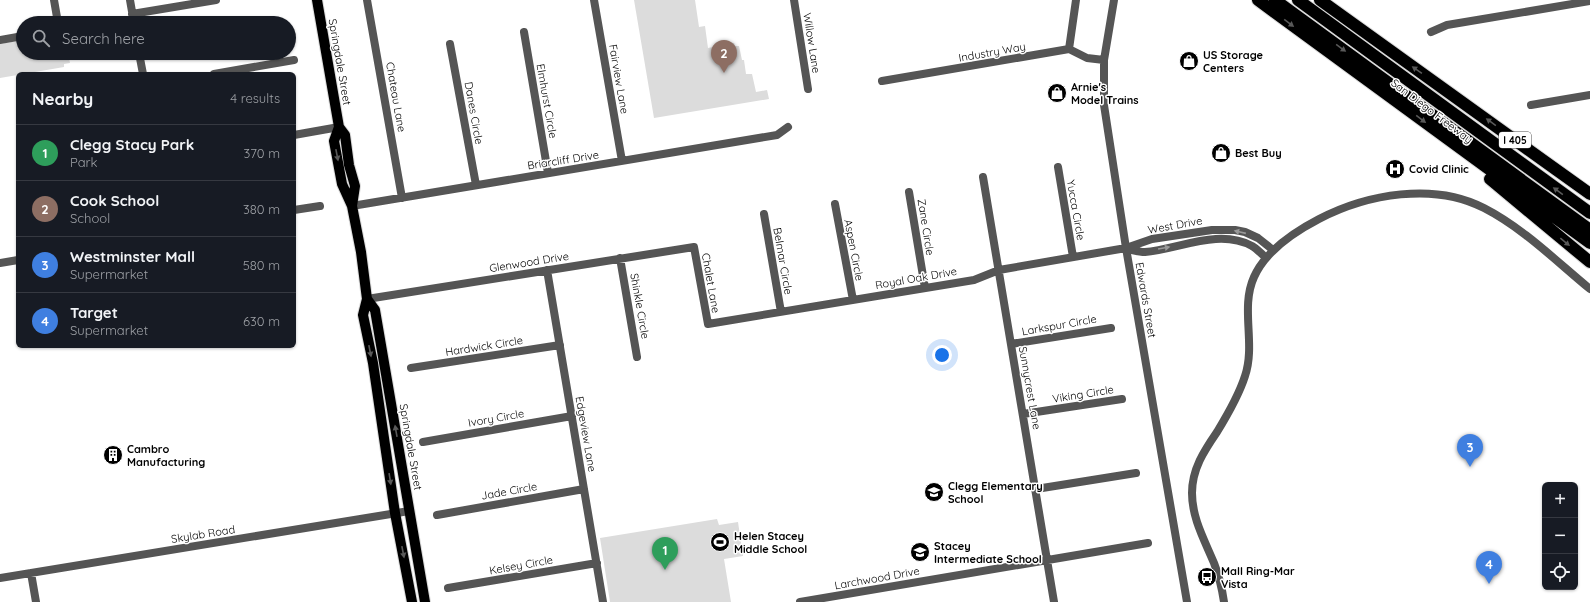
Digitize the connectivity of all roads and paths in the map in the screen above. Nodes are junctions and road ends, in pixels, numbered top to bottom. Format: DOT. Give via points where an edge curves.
graph roads {
  1 [pos="54,0"];
  2 [pos="130,0"];
  3 [pos="216,0"];
  4 [pos="317,0"];
  5 [pos="367,0"];
  6 [pos="594,0"];
  7 [pos="794,0"];
  8 [pos="1076,0"];
  9 [pos="1114,0"];
  10 [pos="1258,0"];
  11 [pos="1275,0"];
  12 [pos="1298,0"];
  13 [pos="1320,0"];
  14 [pos="1590,1"];
  15 [pos="132,14"];
  16 [pos="57,16"];
  17 [pos="524,32"];
  18 [pos="1431,32"];
  19 [pos="16,37"];
  20 [pos="0,40"];
  21 [pos="450,44"];
  22 [pos="1069,49"];
  23 [pos="140,60"];
  24 [pos="294,60"];
  25 [pos="1104,60"];
  26 [pos="1363,70"];
  27 [pos="143,72"];
  28 [pos="225,72"];
  29 [pos="882,81"];
  30 [pos="808,89"];
  31 [pos="1590,95"];
  32 [pos="1404,100"];
  33 [pos="1531,105"];
  34 [pos="339,127"];
  35 [pos="788,127"];
  36 [pos="1440,134"];
  37 [pos="296,135"];
  38 [pos="1468,141"];
  39 [pos="622,161"];
  40 [pos="1058,167"];
  41 [pos="548,173"];
  42 [pos="983,177"];
  43 [pos="476,185"];
  44 [pos="909,192"];
  45 [pos="1590,194"];
  46 [pos="402,198"];
  47 [pos="835,204"];
  48 [pos="320,206"];
  49 [pos="352,206"];
  50 [pos="296,210"];
  51 [pos="1549,213"];
  52 [pos="1590,213"];
  53 [pos="764,214"];
  54 [pos="1590,230"];
  55 [pos="1590,243"];
  56 [pos="694,246"];
  57 [pos="1126,248"];
  58 [pos="1273,250"];
  59 [pos="1073,257"];
  60 [pos="620,258"];
  61 [pos="1266,258"];
  62 [pos="16,260"];
  63 [pos="0,262"];
  64 [pos="1590,262"];
  65 [pos="547,270"];
  66 [pos="999,270"];
  67 [pos="925,288"];
  68 [pos="1590,288"];
  69 [pos="368,299"];
  70 [pos="852,300"];
  71 [pos="781,312"];
  72 [pos="708,324"];
  73 [pos="1110,328"];
  74 [pos="366,330"];
  75 [pos="379,336"];
  76 [pos="1011,344"];
  77 [pos="560,345"];
  78 [pos="638,357"];
  79 [pos="411,368"];
  80 [pos="1122,399"];
  81 [pos="1023,414"];
  82 [pos="572,416"];
  83 [pos="423,442"];
  84 [pos="1136,473"];
  85 [pos="584,489"];
  86 [pos="1036,489"];
  87 [pos="409,511"];
  88 [pos="395,513"];
  89 [pos="437,515"];
  90 [pos="1148,543"];
  91 [pos="1048,560"];
  92 [pos="597,563"];
  93 [pos="31,573"];
  94 [pos="0,578"];
  95 [pos="448,588"];
  96 [pos="36,602"];
  97 [pos="412,602"];
  98 [pos="425,602"];
  99 [pos="603,602"];
  100 [pos="800,602"];
  101 [pos="1054,602"];
  102 [pos="1187,602"];
  103 [pos="1224,602"];
  1 -- 16 [label="street"];
  2 -- 15 [label="street"];
  3 -- 15 [label="street"];
  4 -- 34 [label="main road, Springdale Street"];
  5 -- 46 [label="street, Chateau Lane"];
  6 -- 39 [label="street, Fairview Lane"];
  7 -- 30 [label="street, Willow Lane"];
  8 -- 22 [label="street"];
  9 -- 25 [label="street, Edwards Street"];
  10 -- 26 [label="highway, San Diego Freeway, one-way"];
  11 -- 26 [label="highway, one-way"];
  52 -- 12 [label="highway, one-way"];
  45 -- 13 [label="highway, I 405, one-way"];
  14 -- 18 [label="street" via="1447,25"];
  17 -- 41 [label="street, Elmhurst Circle"];
  19 -- 20 [label="street"];
  21 -- 43 [label="street, Danes Circle"];
  22 -- 25 [label="street" via="1087,58"];
  22 -- 29 [label="street, Industry Way"];
  23 -- 27 [label="street"];
  24 -- 28 [label="street"];
  25 -- 57 [label="street, Edwards Street" via="1104,105"];
  26 -- 32 [label="highway, San Diego Freeway"];
  31 -- 33 [label="street"];
  32 -- 36 [label="highway, San Diego Freeway, one-way"];
  32 -- 38 [label="highway"];
  34 -- 37 [label="street"];
  34 -- 49 [label="main road, Springdale Street" via="334,141 342,184"];
  35 -- 39 [label="street, Briarcliff Drive" via="777,135"];
  36 -- 51 [label="highway, San Diego Freeway"];
  36 -- 64 [label="highway, one-way" via="1477,169"];
  38 -- 51 [label="highway"];
  38 -- 54 [label="highway"];
  39 -- 41 [label="street, Briarcliff Drive"];
  40 -- 59 [label="street, Yucca Circle"];
  41 -- 43 [label="street, Briarcliff Drive"];
  42 -- 66 [label="street, Sunnycrest Lane"];
  43 -- 46 [label="street, Briarcliff Drive"];
  44 -- 67 [label="street, Zane Circle"];
  46 -- 49 [label="street, Briarcliff Drive"];
  47 -- 70 [label="street, Aspen Circle"];
  48 -- 50 [label="street"];
  49 -- 69 [label="main road, Springdale Street"];
  51 -- 55 [label="highway, San Diego Freeway"];
  53 -- 71 [label="street, Belmar Circle"];
  56 -- 60 [label="street, Glenwood Drive"];
  56 -- 72 [label="street, Chalet Lane"];
  58 -- 57 [label="street, West Drive, one-way" via="1245,232 1224,230 1152,239"];
  57 -- 59 [label="street, Royal Oak Drive"];
  57 -- 61 [label="street, West Drive, one-way" via="1144,252 1227,239 1252,246"];
  57 -- 102 [label="street, Edwards Street"];
  58 -- 61 [label="street"];
  58 -- 68 [label="street" via="1309,224 1354,204 1401,195 1434,194 1466,200 1503,219"];
  59 -- 66 [label="street, Royal Oak Drive"];
  60 -- 65 [label="street, Glenwood Drive"];
  60 -- 78 [label="street, Shinkle Circle"];
  61 -- 103 [label="street" via="1254,276 1249,292 1250,342 1246,375 1233,404 1201,457 1192,483 1194,515 1218,574"];
  62 -- 63 [label="street"];
  65 -- 69 [label="street, Glenwood Drive"];
  65 -- 77 [label="street, Edgeview Lane"];
  66 -- 67 [label="street, Royal Oak Drive" via="974,280"];
  66 -- 76 [label="street, Sunnycrest Lane"];
  67 -- 70 [label="street, Royal Oak Drive"];
  69 -- 74 [label="main road, Springdale Street" via="363,315"];
  69 -- 75 [label="main road, Springdale Street" via="375,310"];
  70 -- 71 [label="street, Royal Oak Drive"];
  71 -- 72 [label="street, Royal Oak Drive"];
  73 -- 76 [label="street, Larkspur Circle"];
  74 -- 75 [label="main road" via="374,337"];
  74 -- 88 [label="main road, Springdale Street, one-way"];
  87 -- 75 [label="main road, Springdale Street, one-way"];
  76 -- 81 [label="street, Sunnycrest Lane"];
  77 -- 79 [label="street, Hardwick Circle"];
  77 -- 82 [label="street, Edgeview Lane"];
  80 -- 81 [label="street, Viking Circle"];
  81 -- 86 [label="street, Sunnycrest Lane"];
  82 -- 83 [label="street, Ivory Circle"];
  82 -- 85 [label="street, Edgeview Lane"];
  84 -- 86 [label="street"];
  85 -- 89 [label="street, Jade Circle"];
  85 -- 92 [label="street, Edgeview Lane"];
  86 -- 91 [label="street, Sunnycrest Lane"];
  87 -- 88 [label="street, Skylab Road"];
  87 -- 98 [label="main road, Springdale Street"];
  88 -- 93 [label="street, Skylab Road"];
  88 -- 97 [label="main road, Springdale Street, one-way"];
  90 -- 91 [label="street, Larchwood Drive"];
  91 -- 100 [label="street, Larchwood Drive"];
  91 -- 101 [label="street, Sunnycrest Lane"];
  92 -- 95 [label="street, Kelsey Circle"];
  92 -- 99 [label="street, Edgeview Lane"];
  93 -- 94 [label="street, Skylab Road"];
  93 -- 96 [label="street"];
}
